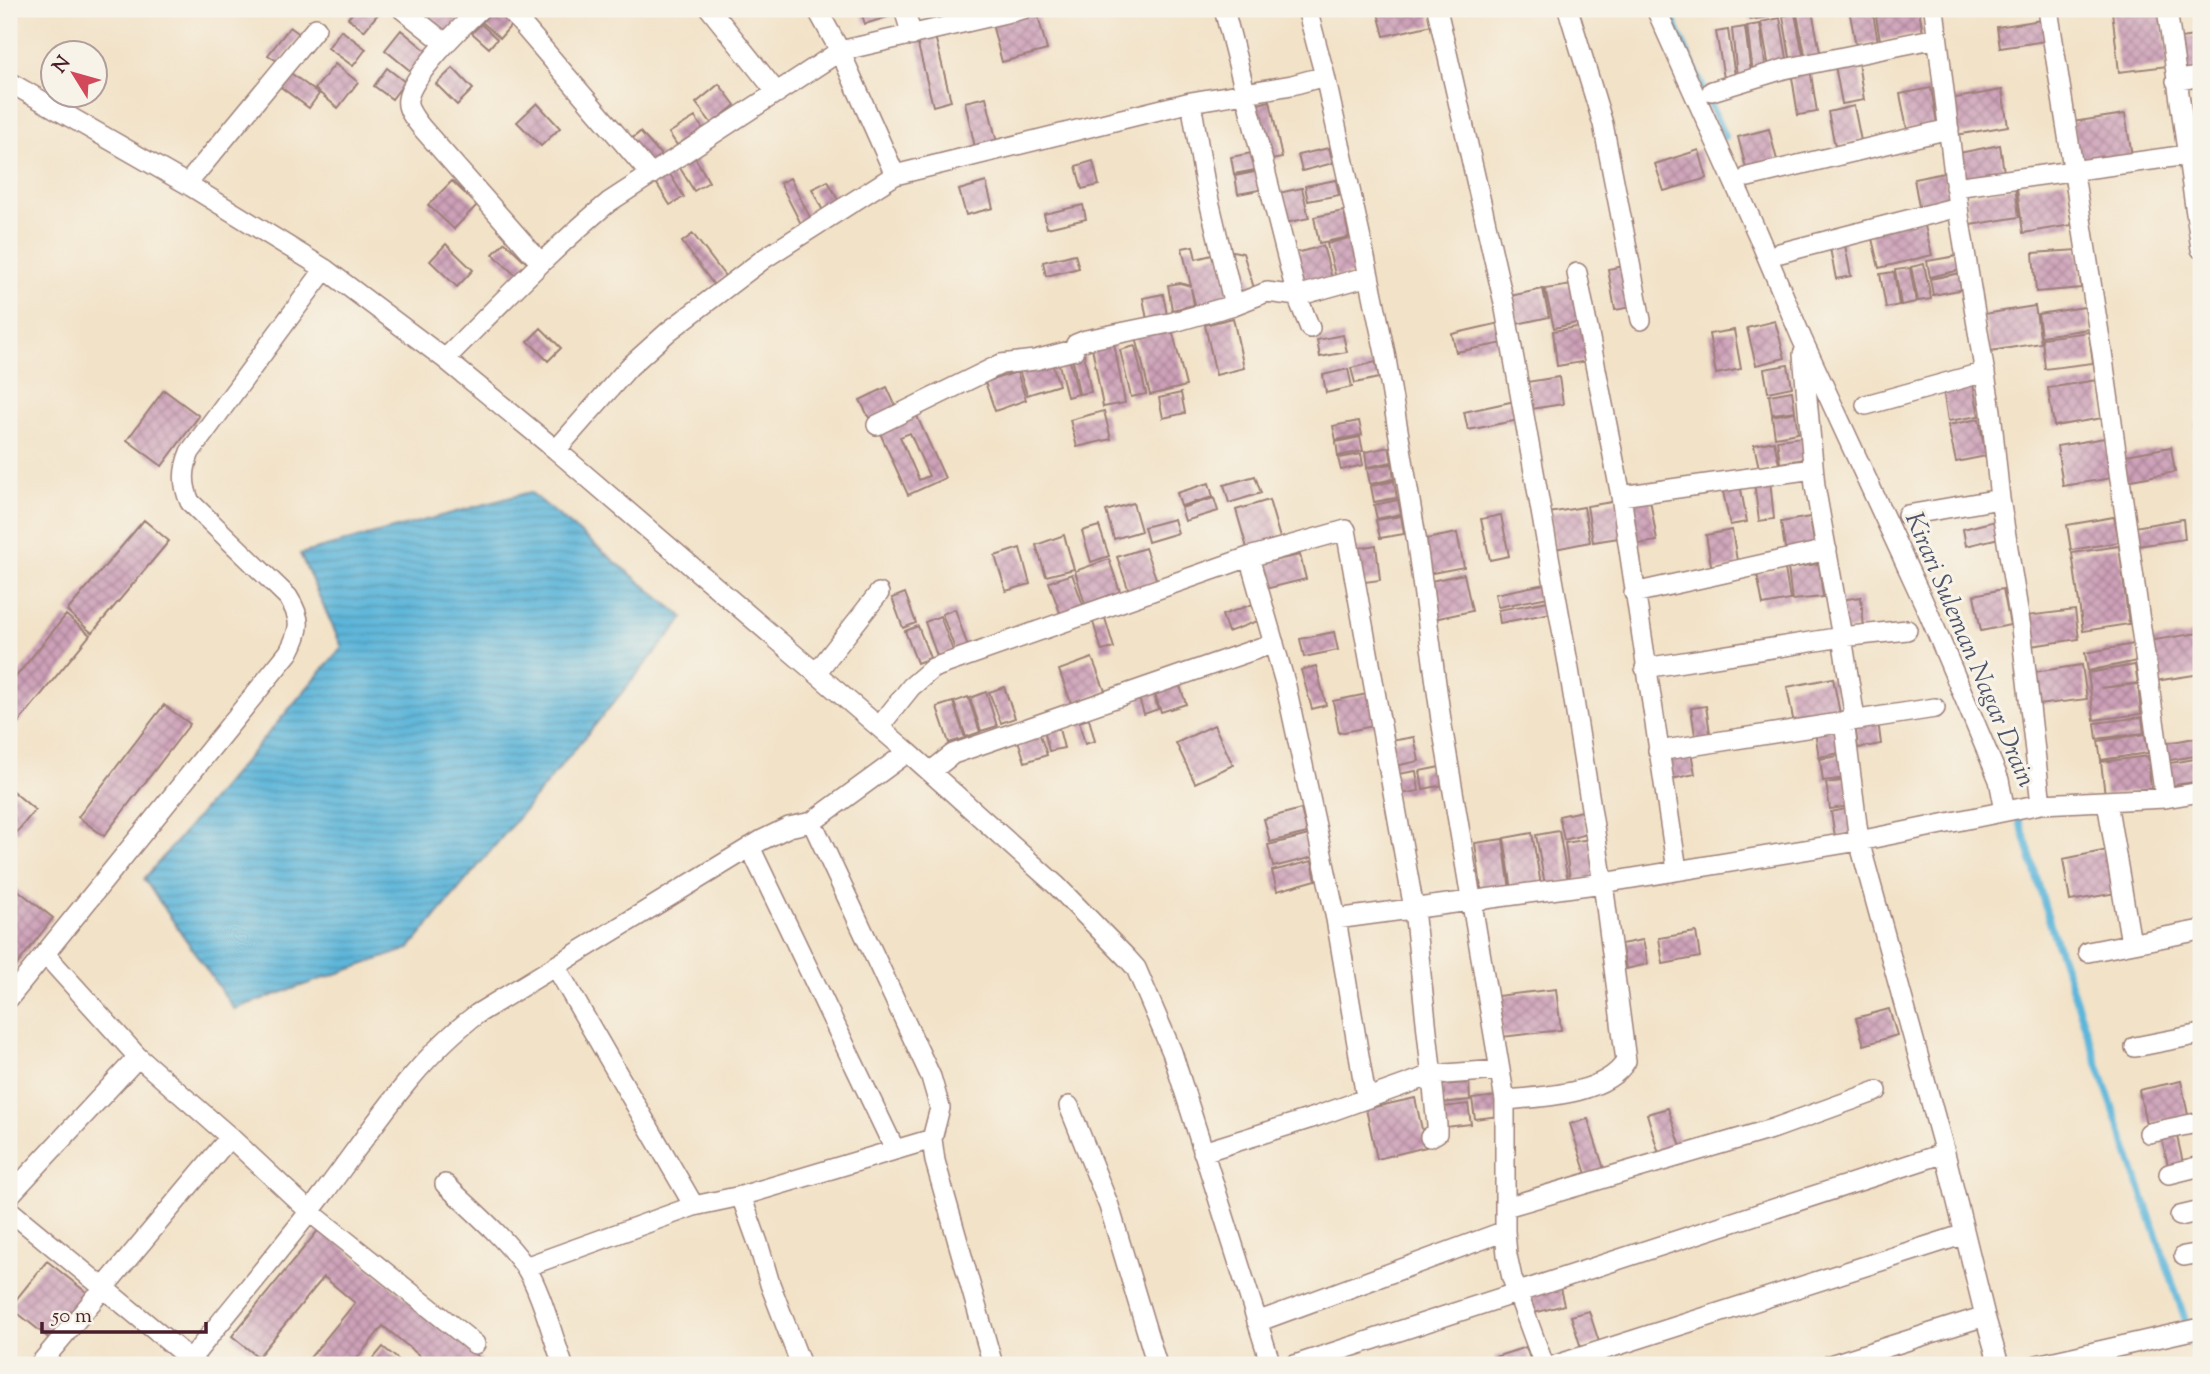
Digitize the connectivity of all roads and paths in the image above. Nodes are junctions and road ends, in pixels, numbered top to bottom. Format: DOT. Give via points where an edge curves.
graph roads {
  1 [pos="402,9"];
  2 [pos="480,9"];
  3 [pos="509,9"];
  4 [pos="710,9"];
  5 [pos="817,9"];
  6 [pos="904,9"];
  7 [pos="1023,9"];
  8 [pos="1224,9"];
  9 [pos="1307,9"];
  10 [pos="1437,9"];
  11 [pos="1568,9"];
  12 [pos="1656,9"];
  13 [pos="1934,9"];
  14 [pos="2048,9"];
  15 [pos="2167,9"];
  16 [pos="987,13"];
  17 [pos="316,28"];
  18 [pos="912,36"];
  19 [pos="1937,38"];
  20 [pos="445,43"];
  21 [pos="840,51"];
  22 [pos="1325,76"];
  23 [pos="2201,76"];
  24 [pos="2176,81"];
  25 [pos="9,82"];
  26 [pos="1712,91"];
  27 [pos="777,93"];
  28 [pos="1247,93"];
  29 [pos="1191,102"];
  30 [pos="1949,128"];
  31 [pos="2187,155"];
  32 [pos="2074,172"];
  33 [pos="651,175"];
  34 [pos="895,175"];
  35 [pos="1748,177"];
  36 [pos="187,184"];
  37 [pos="1957,197"];
  38 [pos="2198,206"];
  39 [pos="2201,248"];
  40 [pos="1780,253"];
  41 [pos="541,263"];
  42 [pos="325,269"];
  43 [pos="1577,273"];
  44 [pos="1369,276"];
  45 [pos="1297,296"];
  46 [pos="1234,305"];
  47 [pos="1641,320"];
  48 [pos="1310,328"];
  49 [pos="1802,339"];
  50 [pos="445,359"];
  51 [pos="1985,372"];
  52 [pos="1866,405"];
  53 [pos="877,425"];
  54 [pos="555,450"];
  55 [pos="1814,469"];
  56 [pos="1620,496"];
  57 [pos="2000,499"];
  58 [pos="1908,514"];
  59 [pos="1827,550"];
  60 [pos="1249,557"];
  61 [pos="879,593"];
  62 [pos="1634,593"];
  63 [pos="1907,630"];
  64 [pos="1842,637"];
  65 [pos="1274,643"];
  66 [pos="1645,668"];
  67 [pos="816,673"];
  68 [pos="1935,708"];
  69 [pos="1849,720"];
  70 [pos="879,727"];
  71 [pos="1658,751"];
  72 [pos="908,752"];
  73 [pos="930,772"];
  74 [pos="2201,792"];
  75 [pos="2165,798"];
  76 [pos="2107,802"];
  77 [pos="2020,808"];
  78 [pos="812,822"];
  79 [pos="1859,841"];
  80 [pos="750,847"];
  81 [pos="1677,870"];
  82 [pos="1603,883"];
  83 [pos="1471,902"];
  84 [pos="1415,909"];
  85 [pos="1336,919"];
  86 [pos="2201,930"];
  87 [pos="2131,943"];
  88 [pos="2088,952"];
  89 [pos="45,954"];
  90 [pos="556,967"];
  91 [pos="9,998"];
  92 [pos="2201,1034"];
  93 [pos="2134,1047"];
  94 [pos="138,1057"];
  95 [pos="1499,1070"];
  96 [pos="1432,1075"];
  97 [pos="1877,1091"];
  98 [pos="1366,1097"];
  99 [pos="1505,1100"];
  100 [pos="1069,1106"];
  101 [pos="2201,1122"];
  102 [pos="2150,1133"];
  103 [pos="230,1137"];
  104 [pos="1430,1137"];
  105 [pos="932,1139"];
  106 [pos="895,1150"];
  107 [pos="1203,1152"];
  108 [pos="1945,1153"];
  109 [pos="2201,1166"];
  110 [pos="2169,1174"];
  111 [pos="445,1184"];
  112 [pos="9,1196"];
  113 [pos="741,1196"];
  114 [pos="694,1206"];
  115 [pos="1506,1208"];
  116 [pos="9,1210"];
  117 [pos="2201,1211"];
  118 [pos="310,1212"];
  119 [pos="2180,1216"];
  120 [pos="1505,1231"];
  121 [pos="1965,1234"];
  122 [pos="525,1267"];
  123 [pos="103,1289"];
  124 [pos="1518,1292"];
  125 [pos="1985,1317"];
  126 [pos="1257,1322"];
  127 [pos="2200,1328"];
  128 [pos="475,1344"];
  129 [pos="192,1363"];
  130 [pos="39,1365"];
  131 [pos="563,1365"];
  132 [pos="801,1365"];
  133 [pos="993,1365"];
  134 [pos="1157,1365"];
  135 [pos="1271,1365"];
  136 [pos="1295,1365"];
  137 [pos="1544,1365"];
  138 [pos="1556,1365"];
  139 [pos="1830,1365"];
  140 [pos="1999,1365"];
  141 [pos="2037,1365"];
  1 -- 20 [label="street"];
  2 -- 20 [label="street"];
  3 -- 33 [label="street"];
  4 -- 27 [label="street"];
  5 -- 21 [label="street"];
  6 -- 18 [label="street"];
  7 -- 16 [label="street"];
  8 -- 28 [label="street"];
  9 -- 22 [label="street"];
  10 -- 82 [label="street" via="1504,303"];
  11 -- 47 [label="street" via="1603,124"];
  12 -- 49 [label="street"];
  13 -- 19 [label="street"];
  14 -- 32 [label="street"];
  15 -- 24 [label="street"];
  16 -- 18 [label="street"];
  17 -- 36 [label="street"];
  18 -- 21 [label="street"];
  19 -- 26 [label="street" via="1784,69"];
  19 -- 30 [label="street"];
  20 -- 41 [label="street" via="411,89 407,102 411,113"];
  21 -- 27 [label="street"];
  21 -- 34 [label="street"];
  22 -- 28 [label="street"];
  22 -- 44 [label="street"];
  23 -- 24 [label="street"];
  24 -- 31 [label="street"];
  25 -- 36 [label="street"];
  27 -- 33 [label="street"];
  28 -- 29 [label="street"];
  28 -- 45 [label="street"];
  29 -- 34 [label="street"];
  29 -- 46 [label="street"];
  30 -- 35 [label="street"];
  30 -- 37 [label="street"];
  31 -- 32 [label="street"];
  31 -- 38 [label="street"];
  32 -- 37 [label="street"];
  32 -- 75 [label="street"];
  33 -- 41 [label="street" via="609,202"];
  34 -- 54 [label="street" via="765,258 669,331 629,367"];
  36 -- 42 [label="street"];
  37 -- 40 [label="street"];
  37 -- 51 [label="street"];
  38 -- 39 [label="street"];
  41 -- 50 [label="street"];
  42 -- 50 [label="street"];
  42 -- 89 [label="street" via="190,452 184,477 190,502 288,597 298,616 297,636 289,652"];
  43 -- 56 [label="street"];
  44 -- 45 [label="street"];
  44 -- 83 [label="street" via="1416,537"];
  45 -- 46 [label="street" via="1267,292"];
  45 -- 48 [label="street"];
  46 -- 53 [label="street" via="1086,340 1074,350 1035,360 1001,364"];
  49 -- 55 [label="street"];
  49 -- 77 [label="street" via="1929,614 1999,780"];
  50 -- 54 [label="street"];
  51 -- 52 [label="street"];
  51 -- 57 [label="street"];
  54 -- 67 [label="street"];
  55 -- 56 [label="street"];
  55 -- 59 [label="street"];
  56 -- 62 [label="street"];
  57 -- 58 [label="street"];
  57 -- 77 [label="street" via="2021,628"];
  59 -- 62 [label="street"];
  59 -- 64 [label="street"];
  60 -- 65 [label="street"];
  60 -- 70 [label="street" via="933,668"];
  60 -- 84 [label="street" via="1346,530"];
  61 -- 67 [label="street"];
  62 -- 66 [label="street"];
  63 -- 64 [label="street"];
  64 -- 66 [label="street"];
  64 -- 69 [label="street"];
  65 -- 73 [label="street" via="953,754"];
  65 -- 85 [label="street"];
  66 -- 71 [label="street"];
  67 -- 70 [label="street"];
  68 -- 69 [label="street"];
  69 -- 71 [label="street"];
  69 -- 79 [label="street"];
  70 -- 72 [label="street"];
  71 -- 81 [label="street"];
  72 -- 73 [label="street"];
  72 -- 78 [label="street"];
  73 -- 107 [label="street" via="1057,886 1136,968 1172,1052"];
  74 -- 75 [label="street"];
  75 -- 76 [label="street"];
  76 -- 77 [label="street"];
  76 -- 87 [label="street"];
  77 -- 79 [label="street"];
  78 -- 80 [label="street" via="789,827"];
  78 -- 105 [label="street" via="931,1077 940,1108"];
  79 -- 81 [label="street"];
  79 -- 108 [label="street"];
  80 -- 90 [label="street"];
  80 -- 106 [label="street"];
  81 -- 82 [label="street"];
  82 -- 83 [label="street"];
  82 -- 99 [label="street" via="1626,1061 1620,1072 1601,1083 1555,1096"];
  83 -- 84 [label="street"];
  83 -- 95 [label="street"];
  84 -- 85 [label="street"];
  84 -- 96 [label="street"];
  85 -- 98 [label="street"];
  86 -- 87 [label="street"];
  87 -- 88 [label="street"];
  89 -- 91 [label="street"];
  89 -- 94 [label="street"];
  90 -- 114 [label="street"];
  90 -- 118 [label="street" via="452,1032 425,1060"];
  92 -- 93 [label="street"];
  94 -- 103 [label="street"];
  94 -- 112 [label="street"];
  95 -- 96 [label="street"];
  95 -- 99 [label="street"];
  96 -- 98 [label="street"];
  96 -- 104 [label="street" via="1437,1133"];
  97 -- 115 [label="street" via="1775,1128"];
  98 -- 107 [label="street"];
  99 -- 115 [label="street"];
  100 -- 134 [label="street" via="1109,1206"];
  101 -- 102 [label="street"];
  103 -- 118 [label="street"];
  103 -- 123 [label="street"];
  105 -- 106 [label="street"];
  105 -- 133 [label="street"];
  106 -- 113 [label="street"];
  107 -- 126 [label="street"];
  108 -- 121 [label="street"];
  108 -- 124 [label="street"];
  109 -- 110 [label="street"];
  111 -- 122 [label="street"];
  113 -- 114 [label="street"];
  113 -- 132 [label="street"];
  114 -- 122 [label="street"];
  115 -- 120 [label="street"];
  116 -- 123 [label="street"];
  117 -- 119 [label="street"];
  118 -- 128 [label="street"];
  118 -- 129 [label="street"];
  120 -- 124 [label="street" via="1511,1278"];
  120 -- 126 [label="street"];
  121 -- 125 [label="street"];
  121 -- 138 [label="street"];
  122 -- 131 [label="street"];
  123 -- 129 [label="street"];
  123 -- 130 [label="street"];
  124 -- 136 [label="street"];
  124 -- 137 [label="street"];
  125 -- 139 [label="street"];
  125 -- 140 [label="street"];
  126 -- 135 [label="street"];
  127 -- 141 [label="street"];
}
